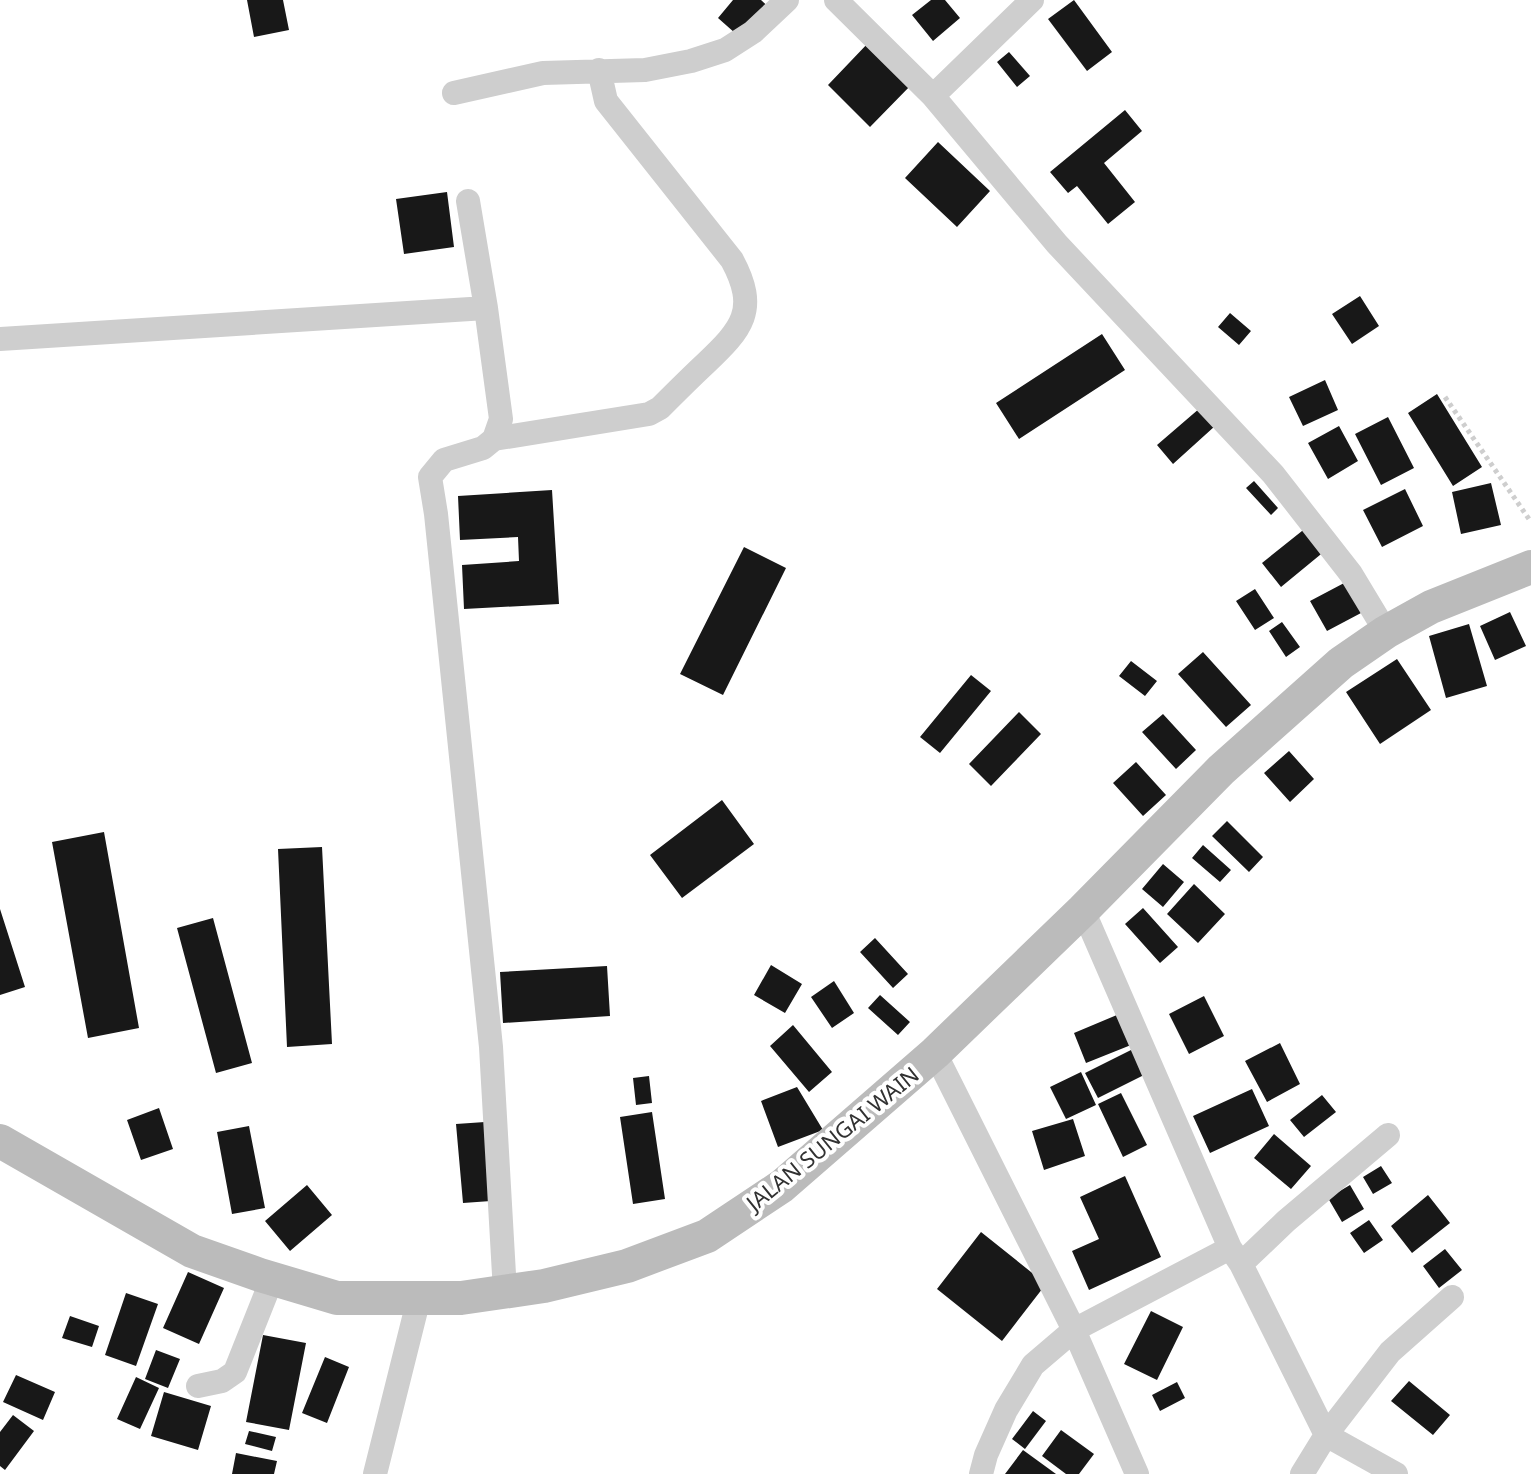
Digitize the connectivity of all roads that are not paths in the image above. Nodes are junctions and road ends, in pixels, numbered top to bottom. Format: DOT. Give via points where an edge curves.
graph roads {
  1 [pos="787,0"];
  2 [pos="836,0"];
  3 [pos="1032,0"];
  4 [pos="599,70"];
  5 [pos="454,93"];
  6 [pos="933,96"];
  7 [pos="468,201"];
  8 [pos="486,308"];
  9 [pos="0,339"];
  10 [pos="494,439"];
  11 [pos="1531,567"];
  12 [pos="1386,632"];
  13 [pos="1083,910"];
  14 [pos="935,1053"];
  15 [pos="1388,1135"];
  16 [pos="0,1141"];
  17 [pos="1235,1256"];
  18 [pos="272,1279"];
  19 [pos="505,1292"];
  20 [pos="1452,1297"];
  21 [pos="419,1298"];
  22 [pos="1074,1330"];
  23 [pos="198,1386"];
  24 [pos="1326,1435"];
  25 [pos="375,1474"];
  26 [pos="981,1474"];
  27 [pos="1137,1474"];
  28 [pos="1302,1474"];
  29 [pos="1396,1474"];
  1 -- 4 [label="street" via="725,50 645,70"];
  2 -- 6 [label="street"];
  3 -- 6 [label="street"];
  4 -- 5 [label="street" via="543,73"];
  4 -- 10 [label="street" via="606,101 732,260 746,298 743,317 732,338 649,414"];
  6 -- 12 [label="street" via="1057,244 1273,474 1351,574"];
  7 -- 8 [label="street"];
  8 -- 9 [label="street"];
  8 -- 10 [label="street" via="501,419"];
  10 -- 19 [label="street" via="483,448 444,460 430,477 491,1047"];
  11 -- 12 [label="street, JALAN SUNGAI WAIN" via="1431,607"];
  12 -- 13 [label="street, JALAN SUNGAI WAIN" via="1341,663 1221,770"];
  13 -- 14 [label="street, JALAN SUNGAI WAIN"];
  13 -- 17 [label="street"];
  14 -- 19 [label="street, JALAN SUNGAI WAIN" via="782,1186 707,1236 627,1266"];
  14 -- 22 [label="street"];
  15 -- 17 [label="street" via="1286,1221"];
  16 -- 18 [label="street, JALAN SUNGAI WAIN" via="192,1251"];
  17 -- 22 [label="street"];
  17 -- 24 [label="street"];
  18 -- 21 [label="street, JALAN SUNGAI WAIN" via="337,1298"];
  18 -- 23 [label="street" via="235,1372"];
  19 -- 21 [label="street, JALAN SUNGAI WAIN"];
  20 -- 24 [label="street" via="1390,1352"];
  21 -- 25 [label="street"];
  22 -- 26 [label="street" via="1033,1365 1006,1410"];
  22 -- 27 [label="street"];
  24 -- 28 [label="street"];
  24 -- 29 [label="street"];
}
